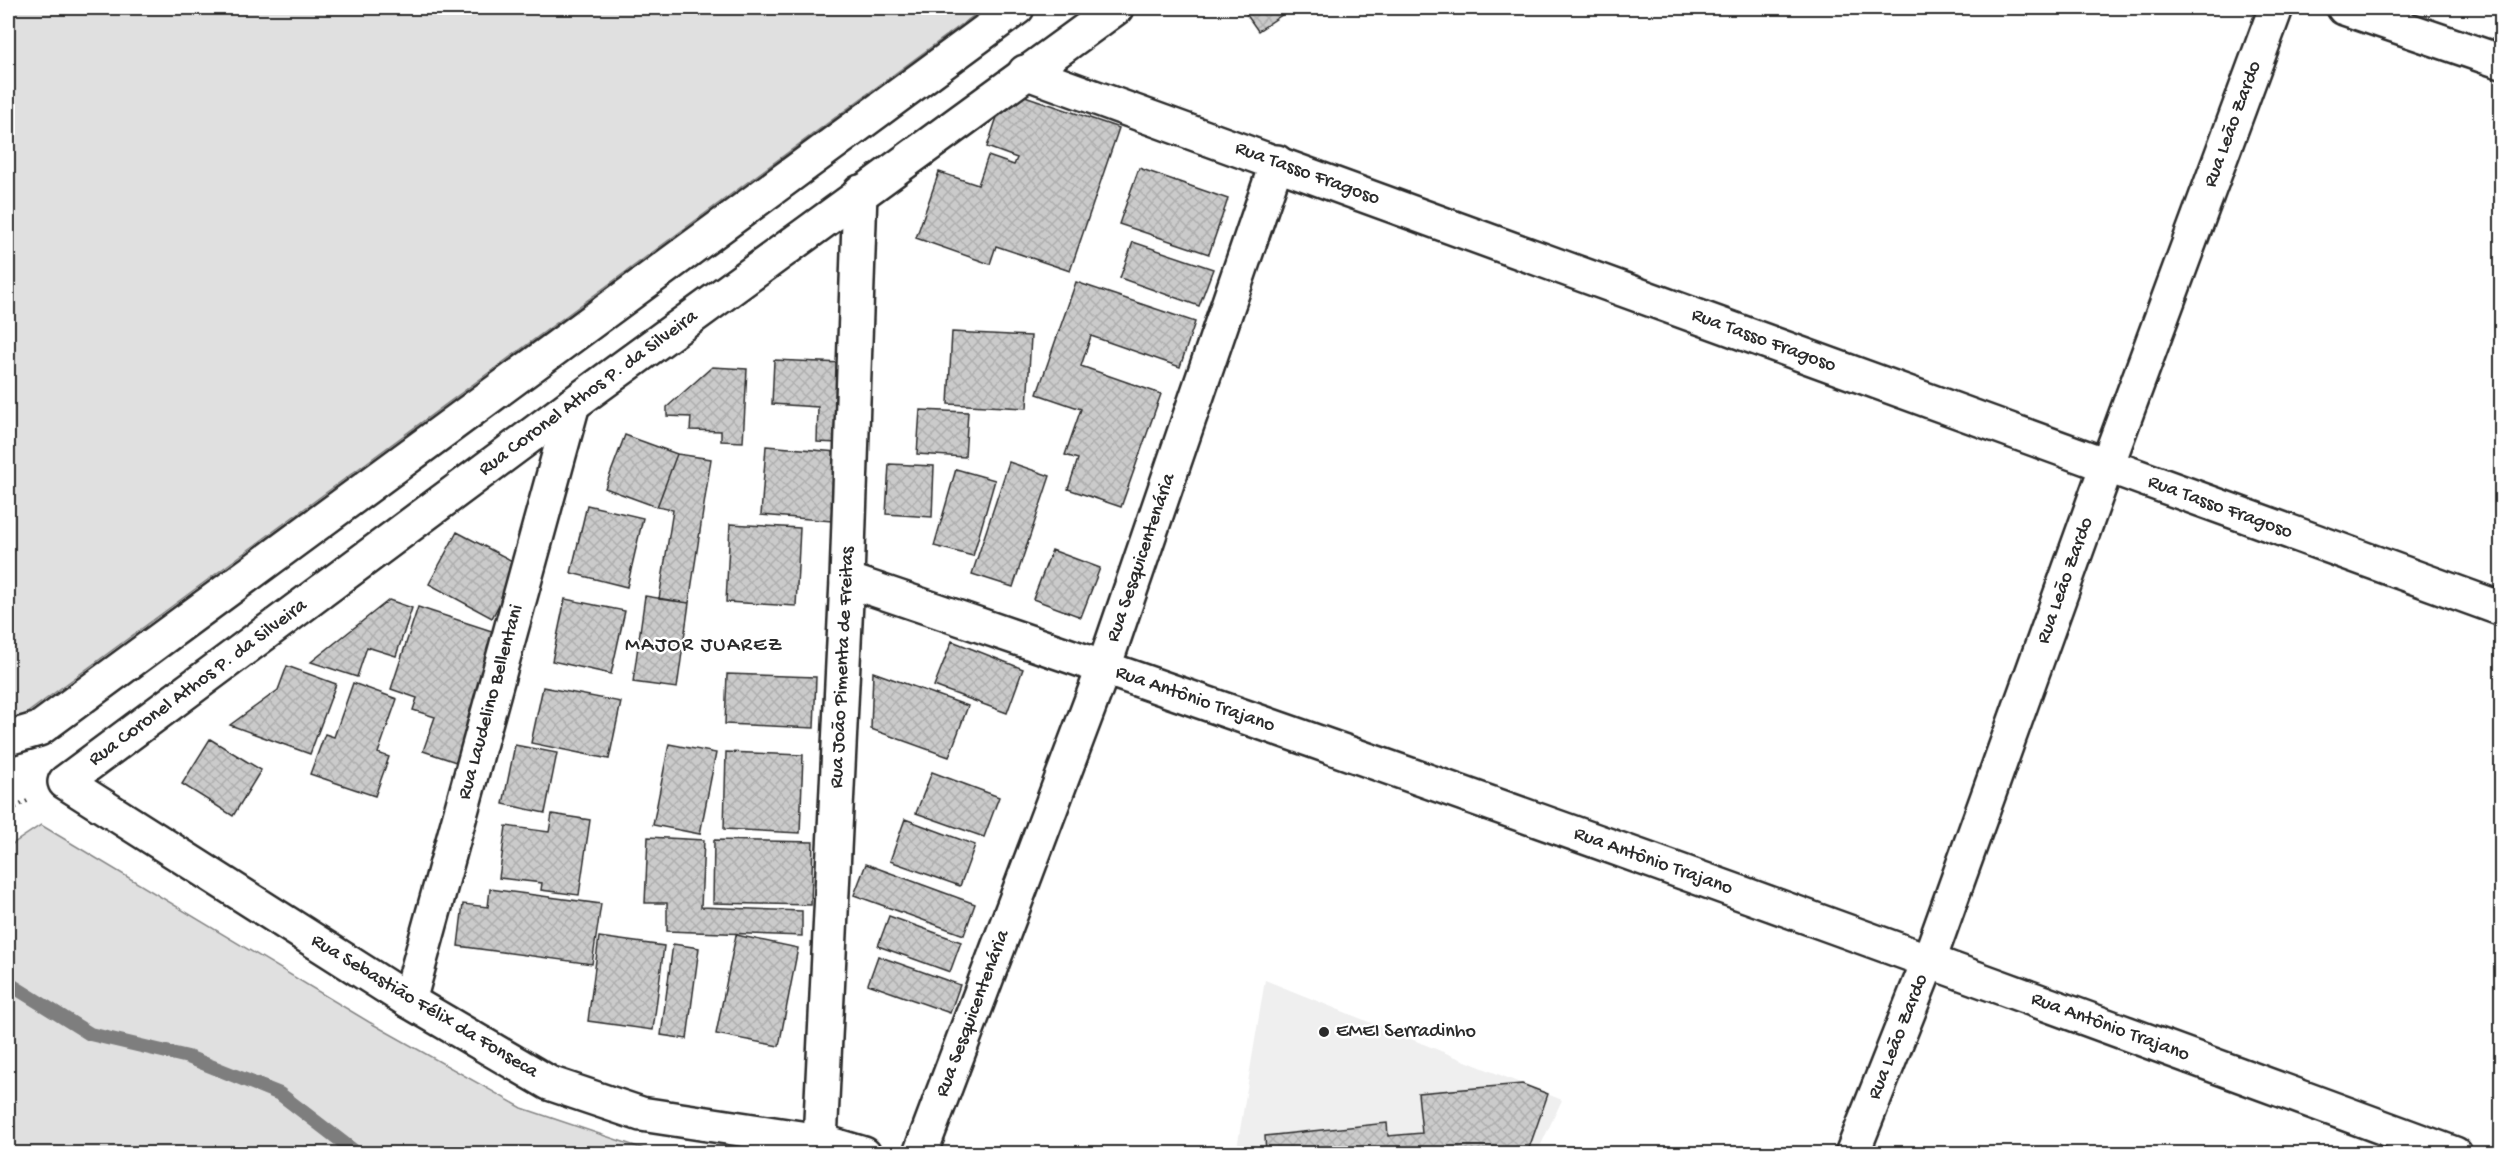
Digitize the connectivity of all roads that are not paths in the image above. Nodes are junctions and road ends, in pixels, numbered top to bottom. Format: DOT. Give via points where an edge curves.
graph roads {
  1 [pos="1017,8"];
  2 [pos="1116,8"];
  3 [pos="2276,8"];
  4 [pos="2344,8"];
  5 [pos="2502,62"];
  6 [pos="1025,72"];
  7 [pos="1276,162"];
  8 [pos="860,192"];
  9 [pos="573,404"];
  10 [pos="2106,468"];
  11 [pos="847,580"];
  12 [pos="2502,609"];
  13 [pos="1104,667"];
  14 [pos="8,738"];
  15 [pos="65,782"];
  16 [pos="1929,960"];
  17 [pos="410,1001"];
  18 [pos="820,1141"];
  19 [pos="864,1154"];
  20 [pos="920,1154"];
  21 [pos="1852,1154"];
  22 [pos="2455,1154"];
  1 -- 14 [label="street" via="39,729"];
  2 -- 6 [label="street, Rua Coronel Athos P. da Silveira"];
  3 -- 10 [label="street, Rua Leão Zardo"];
  4 -- 5 [label="street"];
  6 -- 7 [label="street, Rua Tasso Fragoso"];
  6 -- 8 [label="street, Rua Coronel Athos P. da Silveira"];
  7 -- 10 [label="street, Rua Tasso Fragoso"];
  7 -- 13 [label="street, Rua Sesquicentenária"];
  8 -- 9 [label="street, Rua Coronel Athos P. da Silveira"];
  8 -- 11 [label="street, Rua João Pimenta de Freitas"];
  9 -- 15 [label="street, Rua Coronel Athos P. da Silveira"];
  9 -- 17 [label="street, Rua Laudelino Bellentani"];
  10 -- 12 [label="street, Rua Tasso Fragoso"];
  10 -- 16 [label="street, Rua Leão Zardo"];
  11 -- 13 [label="street, Rua Antônio Trajano"];
  11 -- 18 [label="street, Rua João Pimenta de Freitas"];
  13 -- 16 [label="street, Rua Antônio Trajano"];
  13 -- 20 [label="street, Rua Sesquicentenária"];
  15 -- 17 [label="street, Rua Sebastião Félix da Fonseca"];
  16 -- 21 [label="street, Rua Leão Zardo"];
  16 -- 22 [label="street, Rua Antônio Trajano"];
  17 -- 18 [label="street, Rua Sebastião Félix da Fonseca" via="549,1083 640,1114"];
  18 -- 19 [label="street, Rua Sebastião Félix da Fonseca"];
}
